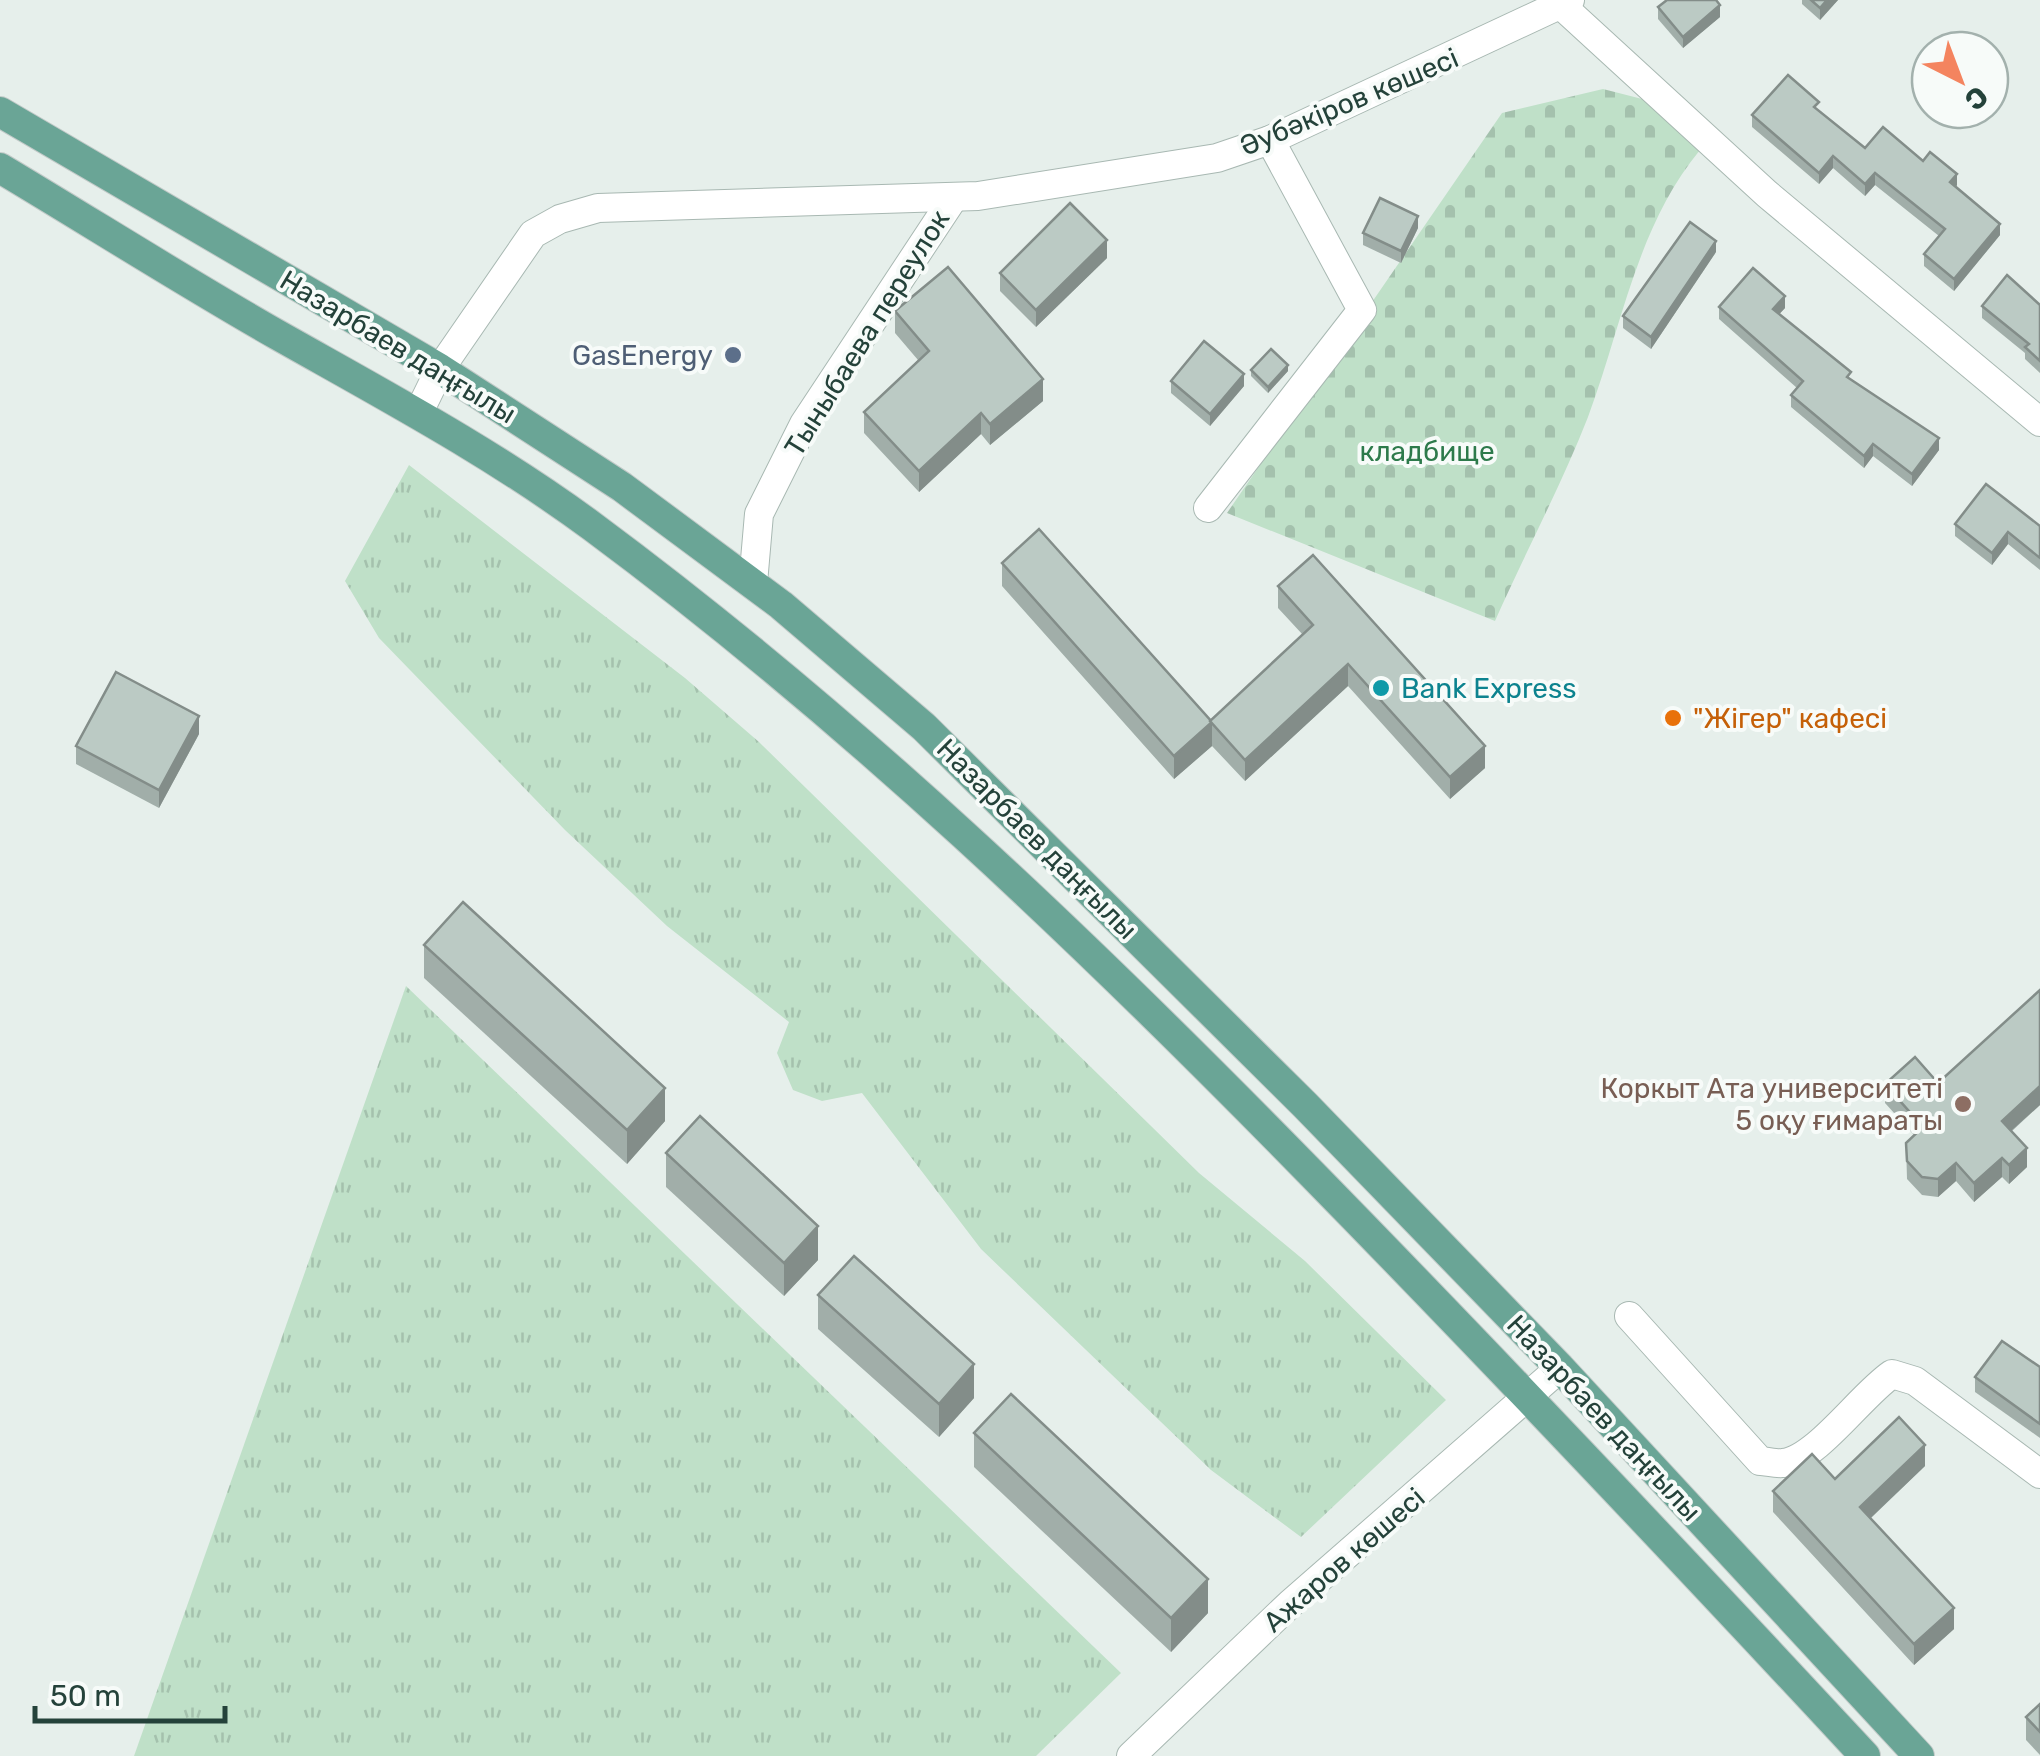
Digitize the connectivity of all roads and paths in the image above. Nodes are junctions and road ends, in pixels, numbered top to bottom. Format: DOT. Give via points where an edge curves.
graph roads {
  1 [pos="1566,3"];
  2 [pos="0,112"];
  3 [pos="1270,140"];
  4 [pos="0,168"];
  5 [pos="954,197"];
  6 [pos="440,369"];
  7 [pos="419,412"];
  8 [pos="2040,422"];
  9 [pos="1208,508"];
  10 [pos="752,584"];
  11 [pos="1629,1316"];
  12 [pos="1560,1368"];
  13 [pos="1531,1397"];
  14 [pos="2040,1474"];
  15 [pos="1131,1756"];
  16 [pos="1865,1756"];
  17 [pos="1919,1756"];
  1 -- 3 [label="street, Әубәкіров көшесі"];
  1 -- 8 [label="street, Әубәкіров көшесі" via="1767,194"];
  2 -- 6 [label="main road, Назарбаев даңғылы"];
  3 -- 5 [label="street, Әубәкіров көшесі" via="1217,158"];
  3 -- 9 [label="street" via="1362,310"];
  4 -- 7 [label="main road, Назарбаев даңғылы"];
  5 -- 6 [label="street, Әубәкіров көшесі" via="598,208 560,219 533,234"];
  5 -- 10 [label="street, Тыныбаева переулок" via="804,424 759,514"];
  6 -- 7 [label="street, Әубәкіров көшесі"];
  6 -- 10 [label="main road, Назарбаев даңғылы" via="622,487"];
  7 -- 13 [label="main road, Назарбаев даңғылы" via="587,522 746,644 984,850"];
  10 -- 12 [label="main road, Назарбаев даңғылы" via="924,727"];
  11 -- 14 [label="street" via="1760,1461 1784,1464 1808,1452 1892,1374 1915,1380"];
  12 -- 13 [label="street, Ажаров көшесі"];
  12 -- 17 [label="main road, Назарбаев даңғылы"];
  13 -- 15 [label="street, Ажаров көшесі" via="1290,1604"];
  13 -- 16 [label="main road, Назарбаев даңғылы"];
}
